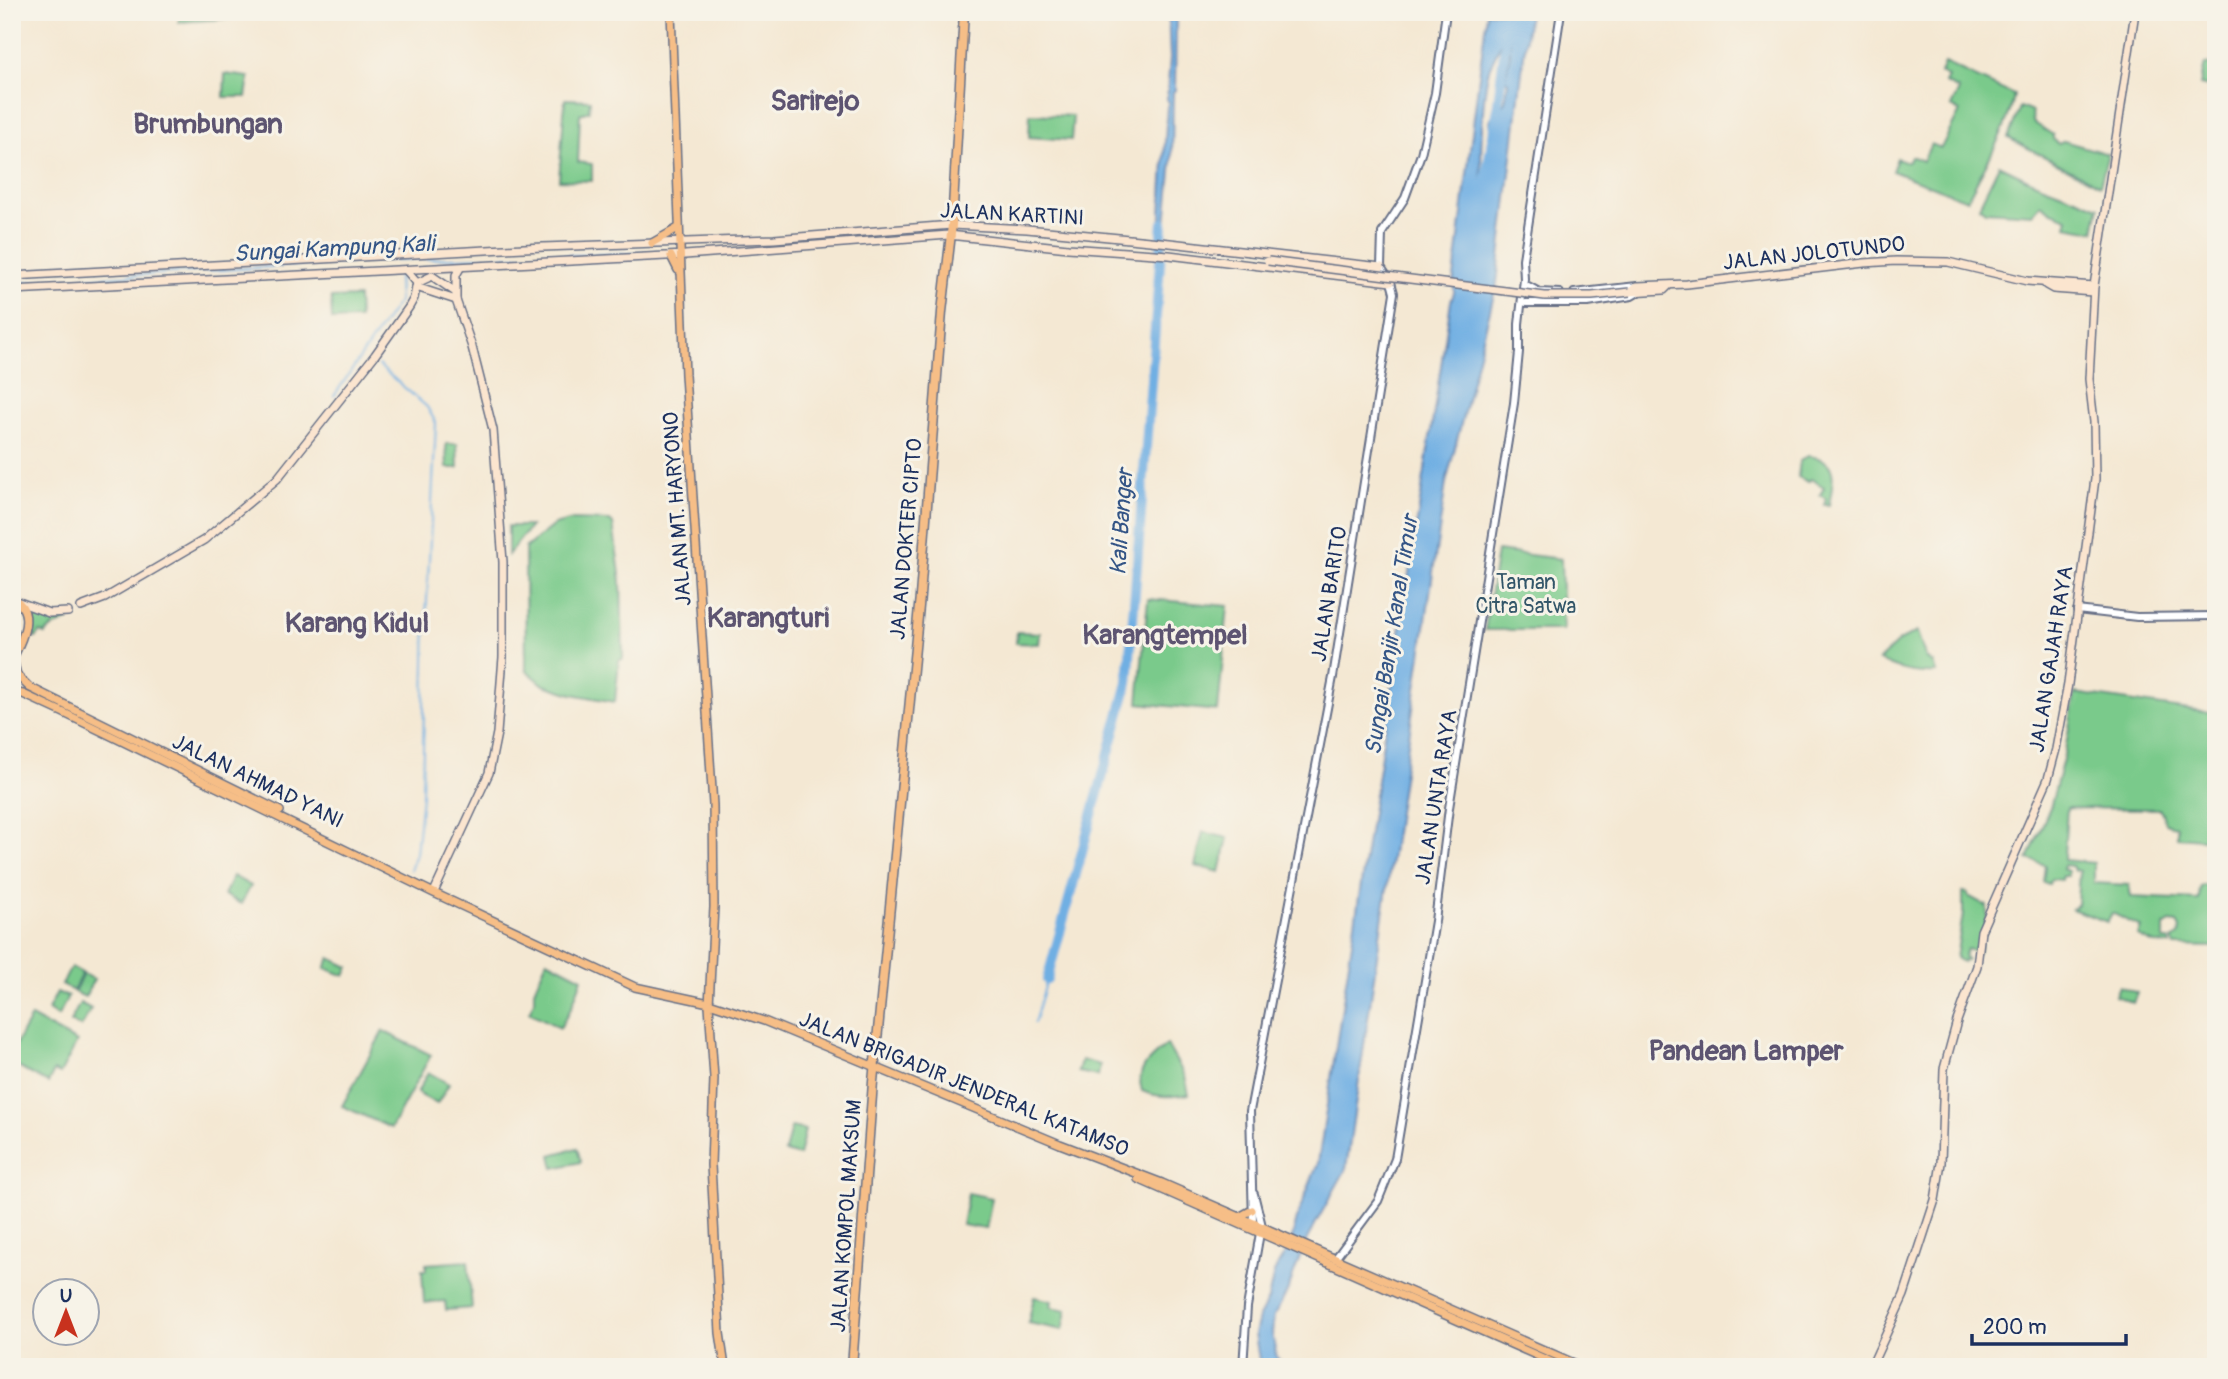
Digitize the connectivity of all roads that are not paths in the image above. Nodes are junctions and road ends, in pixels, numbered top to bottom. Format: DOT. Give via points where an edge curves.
graph roads {
  1 [pos="671,12"];
  2 [pos="964,12"];
  3 [pos="1446,12"];
  4 [pos="1561,12"];
  5 [pos="2135,12"];
  6 [pos="952,225"];
  7 [pos="678,228"];
  8 [pos="949,235"];
  9 [pos="678,242"];
  10 [pos="652,243"];
  11 [pos="1259,254"];
  12 [pos="675,256"];
  13 [pos="1268,261"];
  14 [pos="1258,265"];
  15 [pos="1381,267"];
  16 [pos="460,268"];
  17 [pos="406,270"];
  18 [pos="432,272"];
  19 [pos="12,275"];
  20 [pos="1524,279"];
  21 [pos="1391,282"];
  22 [pos="417,285"];
  23 [pos="1528,286"];
  24 [pos="2093,289"];
  25 [pos="12,290"];
  26 [pos="1635,290"];
  27 [pos="454,291"];
  28 [pos="456,300"];
  29 [pos="1523,305"];
  30 [pos="16,600"];
  31 [pos="81,607"];
  32 [pos="2077,610"];
  33 [pos="68,612"];
  34 [pos="2216,616"];
  35 [pos="13,660"];
  36 [pos="12,692"];
  37 [pos="439,893"];
  38 [pos="637,988"];
  39 [pos="709,1003"];
  40 [pos="876,1068"];
  41 [pos="1104,1162"];
  42 [pos="1253,1192"];
  43 [pos="1252,1210"];
  44 [pos="1240,1216"];
  45 [pos="1253,1222"];
  46 [pos="1261,1230"];
  47 [pos="1322,1256"];
  48 [pos="1335,1259"];
  49 [pos="725,1367"];
  50 [pos="852,1367"];
  51 [pos="1243,1367"];
  52 [pos="1563,1367"];
  53 [pos="1583,1367"];
  54 [pos="1871,1367"];
  1 -- 7 [label="main road"];
  2 -- 6 [label="highway, JALAN DOKTER CIPTO"];
  3 -- 15 [label="street" via="1425,140 1409,190 1382,233"];
  4 -- 20 [label="street"];
  5 -- 24 [label="main road, JALAN GAJAH RAYA"];
  6 -- 8 [label="highway, JALAN DOKTER CIPTO"];
  6 -- 9 [label="main road, JALAN KARTINI"];
  6 -- 11 [label="main road, JALAN KARTINI"];
  7 -- 9 [label="main road"];
  7 -- 10 [label="main road"];
  8 -- 12 [label="main road, JALAN KARTINI"];
  8 -- 14 [label="main road, JALAN KARTINI"];
  8 -- 40 [label="highway, JALAN DOKTER CIPTO"];
  9 -- 10 [label="main road, JALAN KARTINI"];
  9 -- 12 [label="main road"];
  10 -- 19 [label="main road, JALAN KARTINI"];
  11 -- 13 [label="main road"];
  11 -- 15 [label="main road, JALAN KARTINI"];
  12 -- 16 [label="main road, JALAN KARTINI"];
  12 -- 39 [label="main road, JALAN MT. HARYONO" via="681,277 713,805"];
  13 -- 14 [label="main road"];
  13 -- 26 [label="main road, bridge" via="1545,296"];
  14 -- 21 [label="main road, JALAN KARTINI"];
  15 -- 21 [label="street"];
  16 -- 18 [label="main road, JALAN KARTINI"];
  16 -- 27 [label="main road"];
  17 -- 18 [label="main road, JALAN KARTINI"];
  17 -- 22 [label="main road"];
  17 -- 25 [label="main road, JALAN KARTINI"];
  18 -- 22 [label="main road"];
  18 -- 27 [label="main road"];
  20 -- 23 [label="street"];
  20 -- 29 [label="street"];
  21 -- 42 [label="street, JALAN BARITO" via="1394,293 1339,645 1250,1111"];
  22 -- 28 [label="main road"];
  22 -- 31 [label="main road" via="409,307 375,355 277,479 204,540 105,598"];
  23 -- 26 [label="street" via="1539,292 1560,293"];
  23 -- 29 [label="street"];
  24 -- 26 [label="main road, JALAN JOLOTUNDO" via="2053,289 1948,262 1896,261"];
  24 -- 32 [label="main road, JALAN GAJAH RAYA" via="2089,379 2096,460"];
  26 -- 29 [label="street" via="1632,296 1588,303"];
  27 -- 28 [label="main road"];
  28 -- 37 [label="main road" via="492,424 503,562 503,657 489,773"];
  29 -- 48 [label="street, JALAN UNTA RAYA" via="1514,403 1395,1159 1378,1201"];
  30 -- 33 [label="main road" via="49,612"];
  30 -- 35 [label="main road" via="26,625"];
  32 -- 34 [label="street" via="2155,618"];
  32 -- 54 [label="main road, JALAN GAJAH RAYA" via="2051,770 1981,931 1975,972 1945,1060 1935,1200 1904,1294"];
  35 -- 37 [label="main road, JALAN AHMAD YANI" via="14,670 29,687"];
  36 -- 37 [label="main road, JALAN AHMAD YANI"];
  37 -- 38 [label="main road, JALAN AHMAD YANI"];
  38 -- 39 [label="main road, JALAN BRIGADIR JENDERAL KATAMSO"];
  39 -- 40 [label="main road, JALAN BRIGADIR JENDERAL KATAMSO"];
  39 -- 49 [label="main road, JALAN MT. HARYONO" via="714,1059 711,1165"];
  40 -- 41 [label="main road, JALAN BRIGADIR JENDERAL KATAMSO"];
  40 -- 50 [label="highway, JALAN KOMPOL MAKSUM"];
  41 -- 44 [label="main road, JALAN BRIGADIR JENDERAL KATAMSO"];
  41 -- 46 [label="main road, JALAN BRIGADIR JENDERAL KATAMSO"];
  42 -- 43 [label="street"];
  42 -- 46 [label="street"];
  43 -- 44 [label="main road"];
  43 -- 45 [label="street"];
  44 -- 45 [label="main road, JALAN BRIGADIR JENDERAL KATAMSO"];
  45 -- 46 [label="main road, JALAN BRIGADIR JENDERAL KATAMSO"];
  46 -- 47 [label="main road, JALAN BRIGADIR JENDERAL KATAMSO"];
  46 -- 51 [label="street" via="1247,1307"];
  47 -- 48 [label="main road"];
  47 -- 52 [label="main road"];
  48 -- 53 [label="main road"];
}
